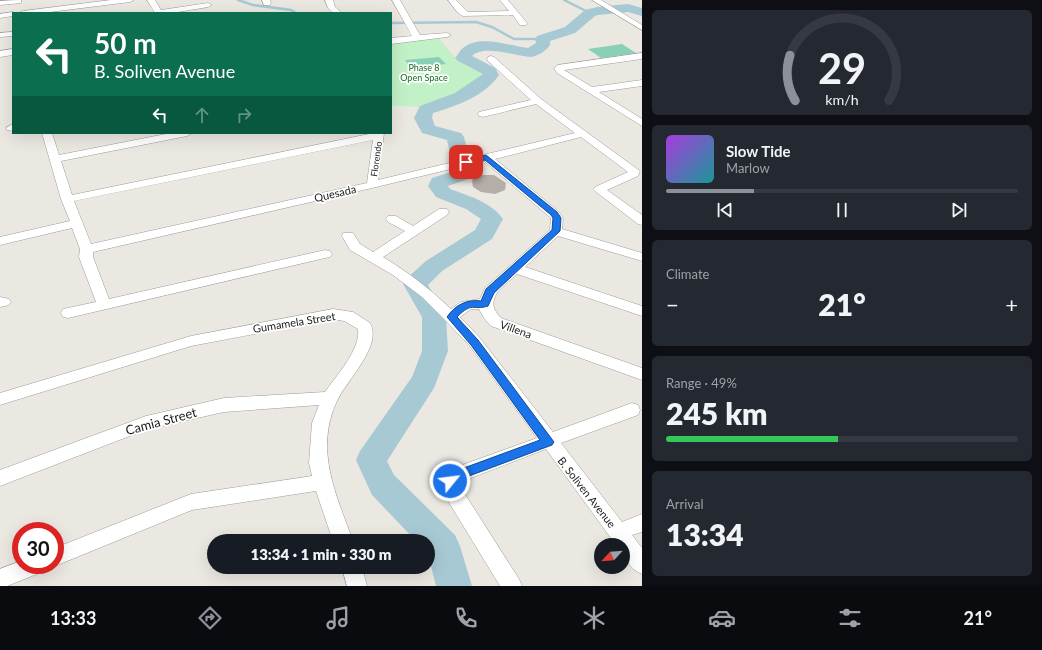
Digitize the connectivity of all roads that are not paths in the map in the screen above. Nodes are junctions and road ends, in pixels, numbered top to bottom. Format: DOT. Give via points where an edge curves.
graph roads {
  1 [pos="130,0"];
  2 [pos="151,0"];
  3 [pos="329,0"];
  4 [pos="396,0"];
  5 [pos="452,0"];
  6 [pos="504,0"];
  7 [pos="596,0"];
  8 [pos="18,1"];
  9 [pos="0,4"];
  10 [pos="208,5"];
  11 [pos="19,12"];
  12 [pos="31,12"];
  13 [pos="157,12"];
  14 [pos="164,12"];
  15 [pos="337,12"];
  16 [pos="12,14"];
  17 [pos="516,14"];
  18 [pos="0,16"];
  19 [pos="523,24"];
  20 [pos="642,28"];
  21 [pos="12,34"];
  22 [pos="447,35"];
  23 [pos="0,36"];
  24 [pos="417,38"];
  25 [pos="392,41"];
  26 [pos="12,52"];
  27 [pos="0,54"];
  28 [pos="642,56"];
  29 [pos="490,60"];
  30 [pos="642,83"];
  31 [pos="590,90"];
  32 [pos="538,101"];
  33 [pos="483,114"];
  34 [pos="642,114"];
  35 [pos="631,116"];
  36 [pos="642,123"];
  37 [pos="47,134"];
  38 [pos="182,134"];
  39 [pos="379,134"];
  40 [pos="582,134"];
  41 [pos="55,159"];
  42 [pos="481,159"];
  43 [pos="372,185"];
  44 [pos="68,199"];
  45 [pos="443,212"];
  46 [pos="392,219"];
  47 [pos="642,221"];
  48 [pos="77,223"];
  49 [pos="413,231"];
  50 [pos="556,231"];
  51 [pos="348,236"];
  52 [pos="0,241"];
  53 [pos="87,249"];
  54 [pos="325,254"];
  55 [pos="374,257"];
  56 [pos="642,257"];
  57 [pos="515,268"];
  58 [pos="484,304"];
  59 [pos="104,305"];
  60 [pos="642,311"];
  61 [pos="68,313"];
  62 [pos="452,317"];
  63 [pos="642,374"];
  64 [pos="330,398"];
  65 [pos="0,400"];
  66 [pos="632,410"];
  67 [pos="548,442"];
  68 [pos="0,478"];
  69 [pos="322,482"];
  70 [pos="642,523"];
  71 [pos="618,532"];
  72 [pos="341,534"];
  73 [pos="64,553"];
  74 [pos="642,564"];
  75 [pos="12,574"];
  76 [pos="354,574"];
  77 [pos="0,579"];
  78 [pos="357,586"];
  79 [pos="512,586"];
  1 -- 12 [label="street"];
  2 -- 13 [label="street"];
  3 -- 15 [label="street"];
  4 -- 24 [label="street"];
  5 -- 17 [label="street" via="461,11 470,14"];
  6 -- 17 [label="street"];
  7 -- 20 [label="street"];
  8 -- 9 [label="street"];
  8 -- 11 [label="street"];
  10 -- 14 [label="street"];
  16 -- 18 [label="street"];
  17 -- 19 [label="street"];
  21 -- 23 [label="street"];
  22 -- 24 [label="street"];
  24 -- 25 [label="street"];
  26 -- 27 [label="street"];
  28 -- 31 [label="street" via="558,68"];
  29 -- 32 [label="street"];
  30 -- 31 [label="street"];
  31 -- 35 [label="street"];
  32 -- 33 [label="street"];
  32 -- 40 [label="street"];
  34 -- 35 [label="street"];
  35 -- 36 [label="street"];
  37 -- 41 [label="street"];
  38 -- 41 [label="street"];
  39 -- 43 [label="street, Florendo"];
  39 -- 44 [label="street"];
  40 -- 42 [label="street, Quesada"];
  40 -- 47 [label="street" via="634,171 634,174 599,189"];
  41 -- 44 [label="street"];
  42 -- 43 [label="street, Quesada"];
  42 -- 50 [label="street" via="554,214 557,218"];
  43 -- 53 [label="street, Quesada"];
  44 -- 48 [label="street"];
  45 -- 49 [label="street"];
  46 -- 49 [label="street"];
  48 -- 52 [label="street"];
  48 -- 53 [label="street"];
  49 -- 55 [label="street"];
  50 -- 56 [label="street"];
  50 -- 57 [label="street"];
  51 -- 55 [label="street, B. Soliven Avenue" via="355,247"];
  53 -- 59 [label="street" via="86,257"];
  54 -- 59 [label="street"];
  55 -- 62 [label="street, B. Soliven Avenue" via="427,294"];
  57 -- 58 [label="street" via="490,291"];
  57 -- 60 [label="street"];
  58 -- 62 [label="street" via="473,303 462,307"];
  58 -- 63 [label="street, Villena" via="487,313 496,322"];
  59 -- 61 [label="street"];
  62 -- 67 [label="street, B. Soliven Avenue" via="475,342"];
  64 -- 65 [label="street, Gumamela Street" via="362,350 366,334 365,327 348,316 333,314 191,341"];
  64 -- 68 [label="street, Camia Street" via="224,405 146,423"];
  64 -- 69 [label="street, Gumamela Street" via="320,423 318,463"];
  66 -- 67 [label="street"];
  67 -- 71 [label="street, B. Soliven Avenue"];
  67 -- 79 [label="street" via="457,475 450,481 452,490"];
  69 -- 72 [label="street, Gumamela Street"];
  69 -- 73 [label="street" via="190,502"];
  70 -- 71 [label="street"];
  71 -- 74 [label="street, B. Soliven Avenue"];
  75 -- 77 [label="street"];
  76 -- 78 [label="street"];
}
